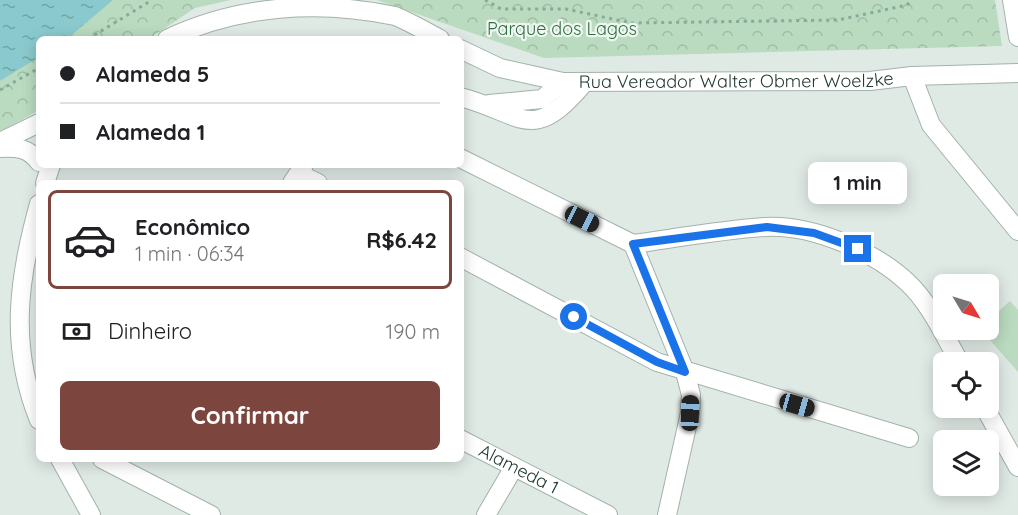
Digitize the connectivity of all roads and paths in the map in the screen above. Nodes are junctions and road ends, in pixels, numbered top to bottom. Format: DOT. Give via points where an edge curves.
graph roads {
  1 [pos="152,0"];
  2 [pos="485,0"];
  3 [pos="912,0"];
  4 [pos="1012,0"];
  5 [pos="93,36"];
  6 [pos="173,36"];
  7 [pos="434,36"];
  8 [pos="1018,37"];
  9 [pos="464,51"];
  10 [pos="36,70"];
  11 [pos="1018,73"];
  12 [pos="912,76"];
  13 [pos="563,82"];
  14 [pos="584,83"];
  15 [pos="0,90"];
  16 [pos="464,98"];
  17 [pos="489,104"];
  18 [pos="36,124"];
  19 [pos="0,142"];
  20 [pos="0,148"];
  21 [pos="36,158"];
  22 [pos="464,160"];
  23 [pos="36,214"];
  24 [pos="1018,231"];
  25 [pos="633,244"];
  26 [pos="464,259"];
  27 [pos="954,352"];
  28 [pos="685,372"];
  29 [pos="36,413"];
  30 [pos="991,418"];
  31 [pos="909,438"];
  32 [pos="464,441"];
  33 [pos="62,462"];
  34 [pos="108,462"];
  35 [pos="513,467"];
  36 [pos="1018,467"];
  37 [pos="92,515"];
  38 [pos="211,515"];
  39 [pos="486,515"];
  40 [pos="608,515"];
  41 [pos="667,515"];
  1 -- 5 [label="path"];
  2 -- 3 [label="path" via="501,9 566,9 631,23 838,20 907,5"];
  4 -- 8 [label="street"];
  6 -- 7 [label="street" via="225,14 293,2 370,9 396,16"];
  9 -- 13 [label="street, Rua Vereador Walter Obmer Woelzke" via="500,68"];
  10 -- 15 [label="path"];
  11 -- 12 [label="street, Rua Vereador Walter Obmer Woelzke"];
  12 -- 14 [label="street, Rua Vereador Walter Obmer Woelzke" via="870,81"];
  12 -- 24 [label="street" via="931,125"];
  13 -- 14 [label="street, Rua Vereador Walter Obmer Woelzke"];
  13 -- 17 [label="street" via="542,99"];
  14 -- 17 [label="street" via="565,105 543,119 529,121 508,116"];
  16 -- 17 [label="street"];
  18 -- 19 [label="street"];
  20 -- 21 [label="street" via="25,149"];
  22 -- 25 [label="street"];
  23 -- 29 [label="street" via="18,318 21,362"];
  25 -- 27 [label="street" via="767,227 814,233 858,249 908,283"];
  25 -- 28 [label="street"];
  26 -- 28 [label="street" via="657,362"];
  28 -- 31 [label="street"];
  28 -- 41 [label="street" via="691,395 690,413"];
  30 -- 36 [label="street"];
  32 -- 35 [label="street, Alameda 1"];
  33 -- 37 [label="street"];
  34 -- 38 [label="street"];
  35 -- 39 [label="street"];
  35 -- 40 [label="street, Alameda 1"];
}
